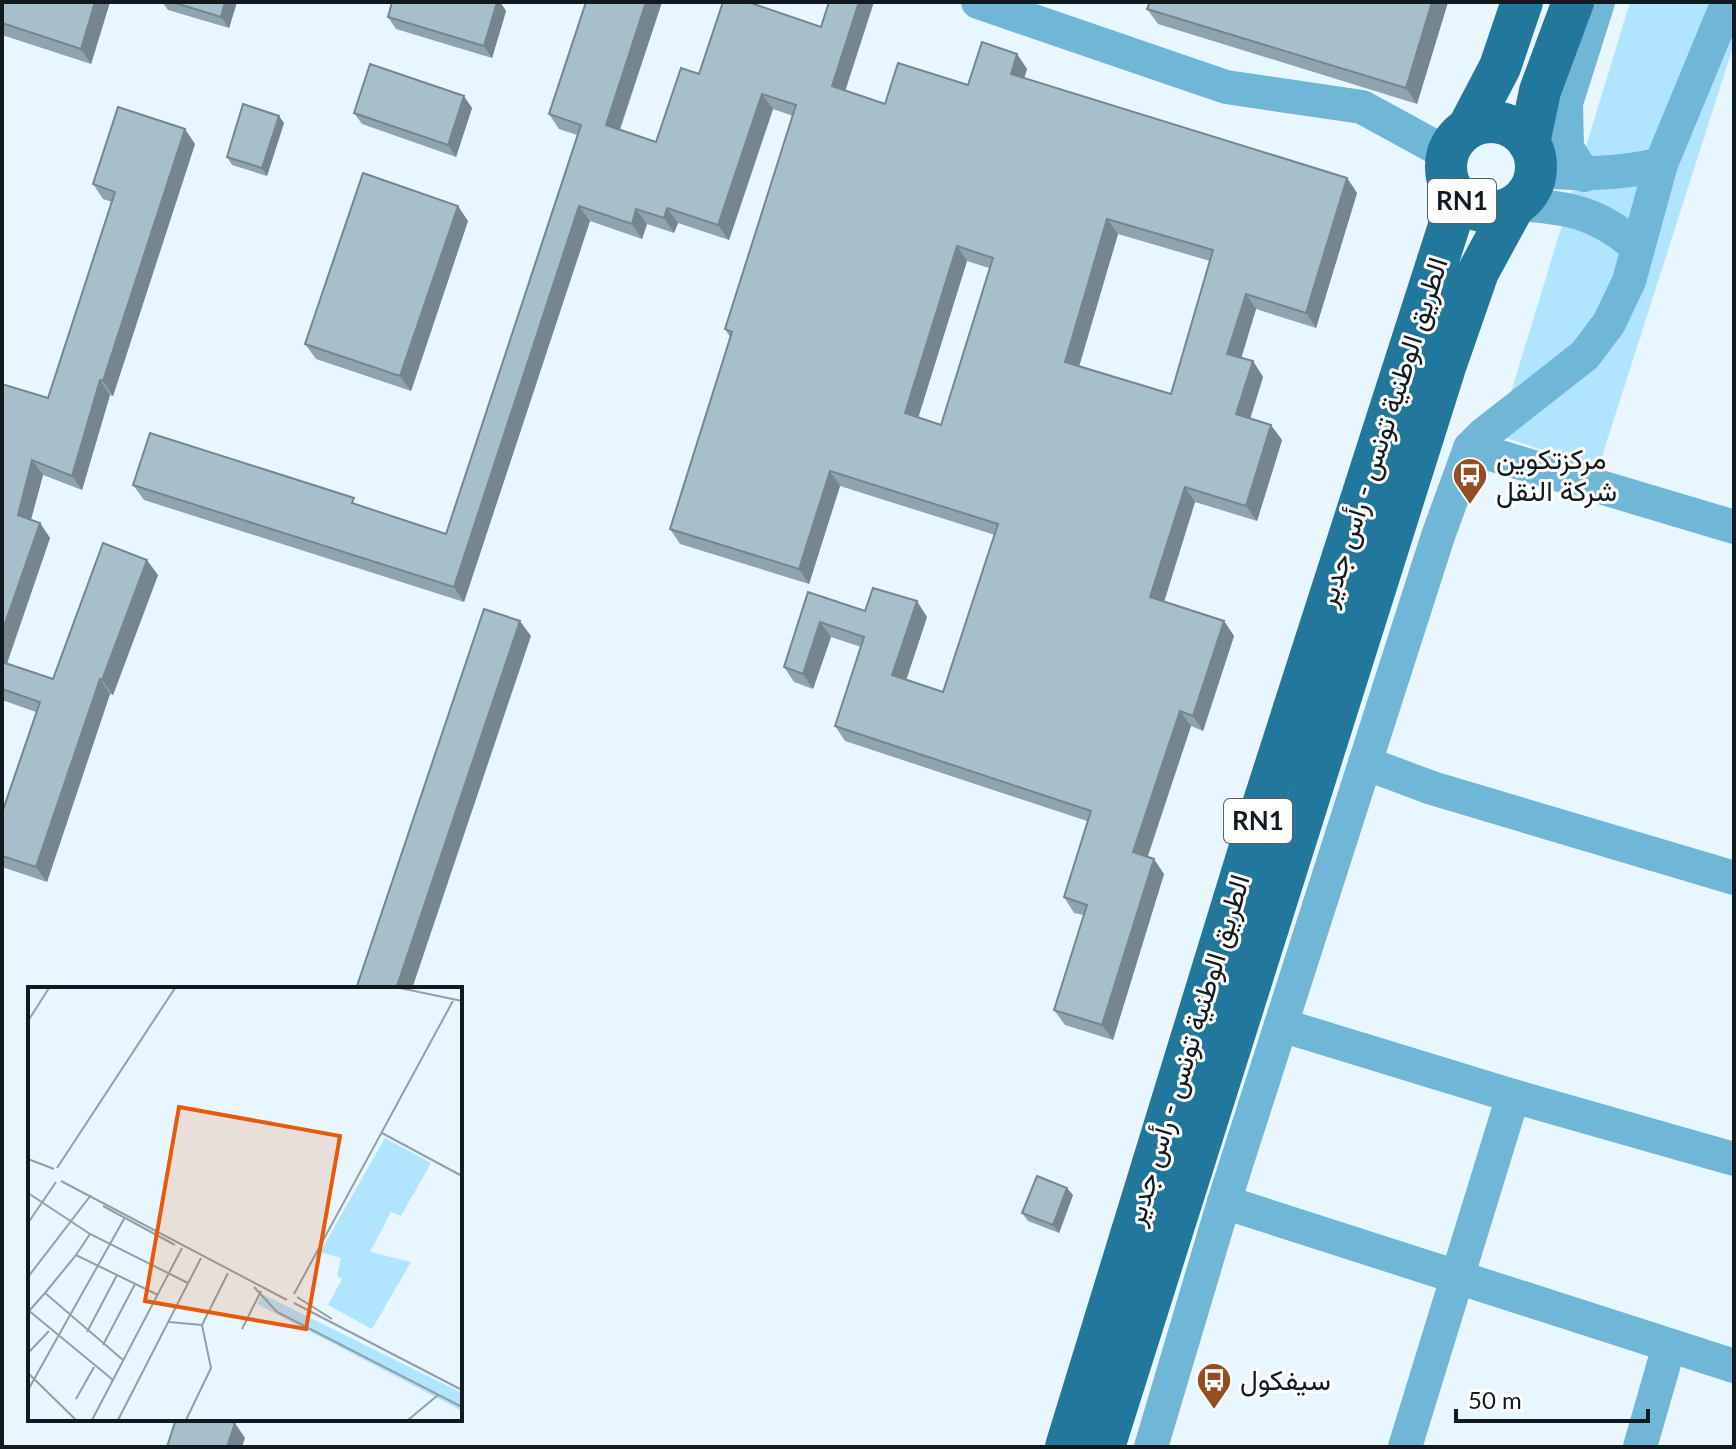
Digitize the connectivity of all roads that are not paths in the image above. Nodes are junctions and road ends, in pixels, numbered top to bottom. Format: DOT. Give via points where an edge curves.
graph roads {
  1 [pos="978,2"];
  2 [pos="1522,2"];
  3 [pos="1573,2"];
  4 [pos="1598,2"];
  5 [pos="1728,2"];
  6 [pos="1458,141"];
  7 [pos="1661,164"];
  8 [pos="1584,175"];
  9 [pos="1524,181"];
  10 [pos="1458,198"];
  11 [pos="1637,247"];
  12 [pos="1470,448"];
  13 [pos="1734,527"];
  14 [pos="1365,763"];
  15 [pos="1734,878"];
  16 [pos="1281,1025"];
  17 [pos="1513,1096"];
  18 [pos="1734,1159"];
  19 [pos="1224,1202"];
  20 [pos="1456,1278"];
  21 [pos="1669,1346"];
  22 [pos="1734,1366"];
  23 [pos="1066,1447"];
  24 [pos="1104,1447"];
  25 [pos="1151,1447"];
  26 [pos="1405,1447"];
  27 [pos="1640,1447"];
  1 -- 6 [label="street" via="1226,87 1362,107"];
  2 -- 6 [label="main road" via="1500,67"];
  3 -- 9 [label="main road, الطريق الوطنية تونس - رأس جدير / RN1" via="1540,91"];
  4 -- 8 [label="street" via="1566,103 1567,148"];
  5 -- 7 [label="street"];
  6 -- 9 [label="main road" via="1481,123 1508,125"];
  6 -- 10 [label="main road, RN1" via="1446,169"];
  7 -- 8 [label="street"];
  7 -- 11 [label="street"];
  8 -- 9 [label="street"];
  9 -- 10 [label="main road, RN1" via="1500,211 1485,212"];
  9 -- 11 [label="street" via="1537,205 1594,216"];
  9 -- 24 [label="main road, الطريق الوطنية تونس - رأس جدير / RN1" via="1478,272 1446,364"];
  10 -- 23 [label="main road, الطريق الوطنية تونس - رأس جدير / RN1" via="1256,826"];
  11 -- 12 [label="street" via="1629,281 1609,323 1585,355"];
  12 -- 13 [label="street"];
  12 -- 14 [label="street"];
  14 -- 15 [label="street"];
  14 -- 16 [label="street"];
  16 -- 17 [label="street"];
  16 -- 19 [label="street"];
  17 -- 18 [label="street"];
  17 -- 20 [label="street"];
  19 -- 20 [label="street"];
  19 -- 25 [label="street"];
  20 -- 21 [label="street"];
  20 -- 26 [label="street"];
  21 -- 22 [label="street"];
  21 -- 27 [label="street"];
}
